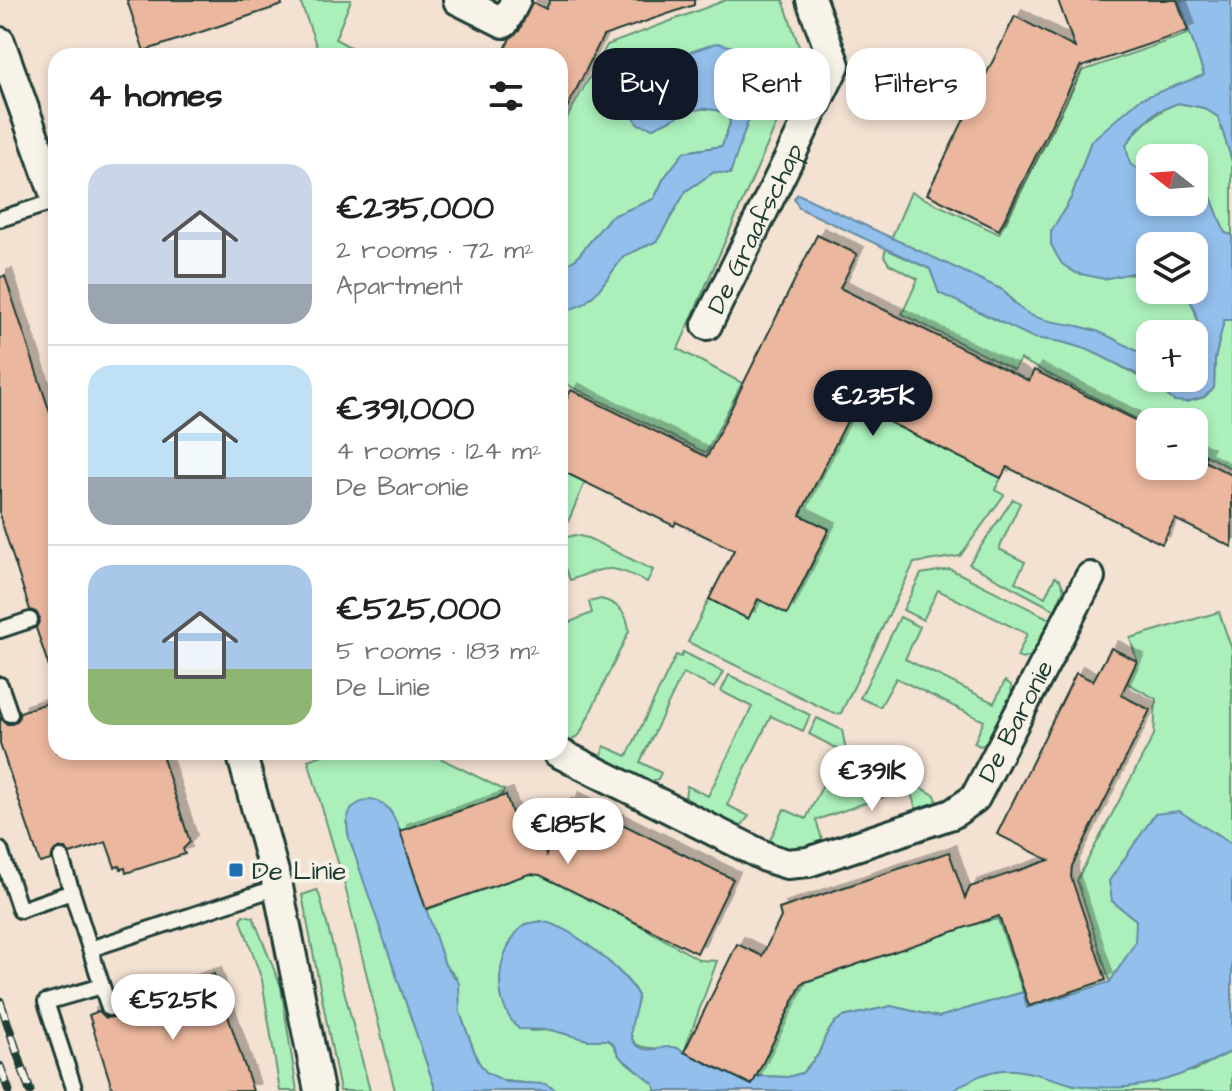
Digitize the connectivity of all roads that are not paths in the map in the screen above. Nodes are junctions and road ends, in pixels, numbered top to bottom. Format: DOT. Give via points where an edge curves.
graph roads {
  1 [pos="458,0"];
  2 [pos="516,0"];
  3 [pos="811,0"];
  4 [pos="0,42"];
  5 [pos="48,177"];
  6 [pos="48,202"];
  7 [pos="0,219"];
  8 [pos="707,325"];
  9 [pos="1090,577"];
  10 [pos="30,620"];
  11 [pos="0,630"];
  12 [pos="1,692"];
  13 [pos="10,714"];
  14 [pos="568,758"];
  15 [pos="243,760"];
  16 [pos="0,850"];
  17 [pos="61,858"];
  18 [pos="278,887"];
  19 [pos="72,892"];
  20 [pos="90,949"];
  21 [pos="102,986"];
  22 [pos="109,1008"];
  23 [pos="75,1091"];
  24 [pos="319,1091"];
  1 -- 2 [label="street" via="504,23"];
  3 -- 8 [label="street, De Graafschap" via="835,65"];
  4 -- 5 [label="street"];
  6 -- 7 [label="lane"];
  9 -- 14 [label="street, De Baronie" via="975,798 952,814 798,864 777,862"];
  10 -- 11 [label="lane"];
  12 -- 13 [label="lane"];
  15 -- 18 [label="street"];
  16 -- 19 [label="lane" via="20,910"];
  17 -- 19 [label="lane"];
  18 -- 20 [label="lane"];
  18 -- 24 [label="street"];
  19 -- 20 [label="lane"];
  20 -- 21 [label="lane"];
  21 -- 22 [label="lane"];
  21 -- 23 [label="lane" via="46,1002"];
}
